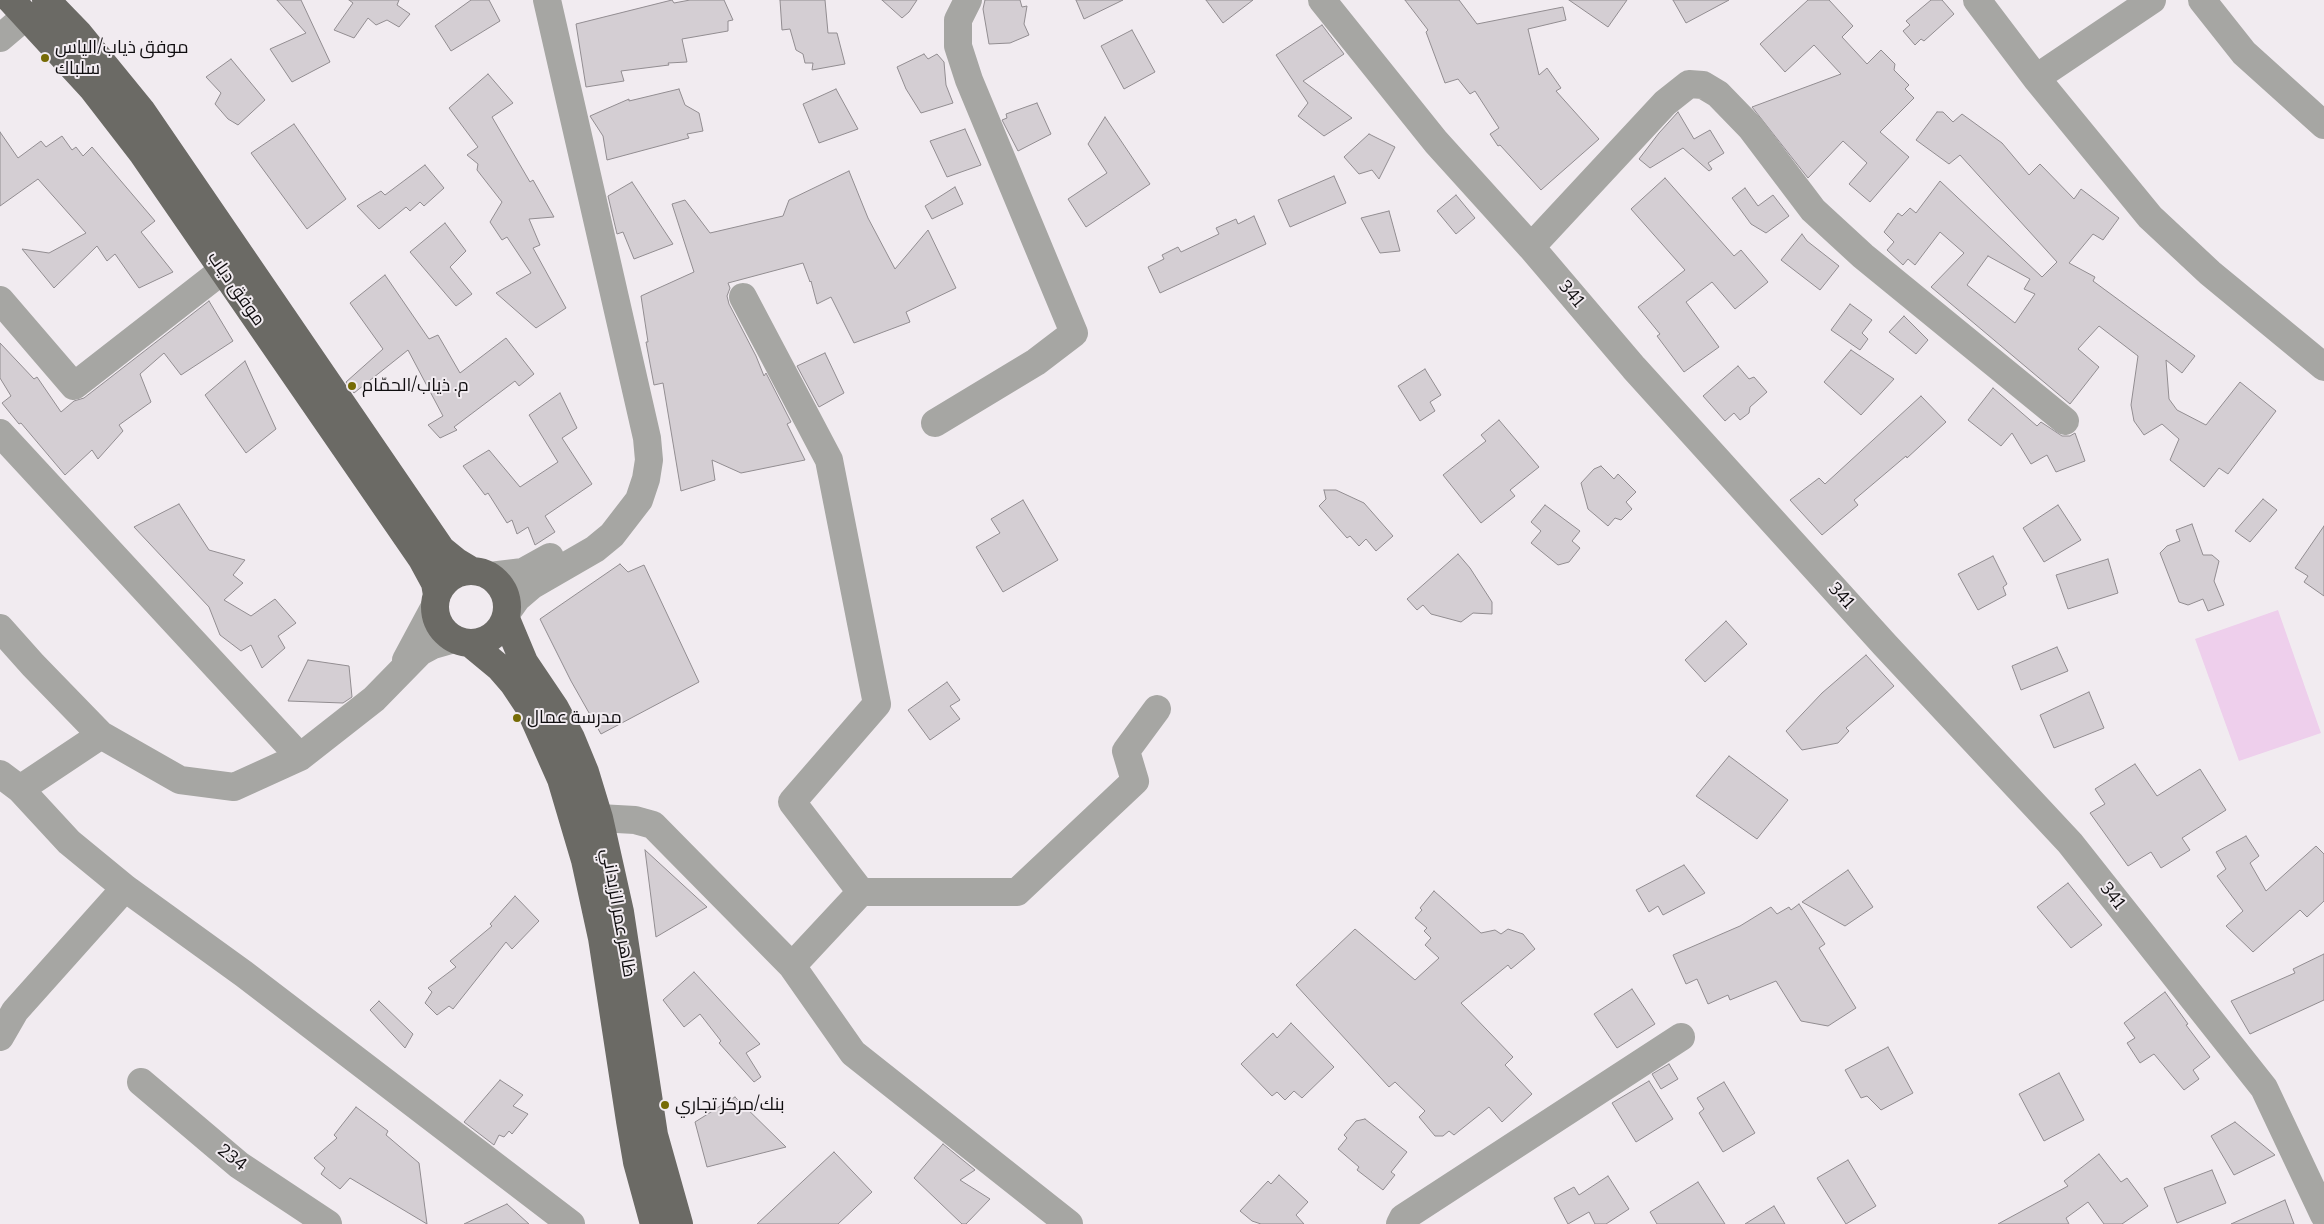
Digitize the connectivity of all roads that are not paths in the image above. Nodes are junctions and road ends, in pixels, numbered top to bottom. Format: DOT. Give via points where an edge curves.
graph roads {
  1 [pos="531,0"];
  2 [pos="547,0"];
  3 [pos="968,0"];
  4 [pos="1322,0"];
  5 [pos="1977,0"];
  6 [pos="2152,0"];
  7 [pos="2202,0"];
  8 [pos="28,5"];
  9 [pos="0,38"];
  10 [pos="2036,78"];
  11 [pos="2324,125"];
  12 [pos="1531,247"];
  13 [pos="223,270"];
  14 [pos="743,297"];
  15 [pos="0,300"];
  16 [pos="2324,367"];
  17 [pos="2065,422"];
  18 [pos="935,423"];
  19 [pos="0,433"];
  20 [pos="481,573"];
  21 [pos="436,601"];
  22 [pos="507,616"];
  23 [pos="0,628"];
  24 [pos="462,642"];
  25 [pos="397,676"];
  26 [pos="1157,709"];
  27 [pos="100,735"];
  28 [pos="300,757"];
  29 [pos="10,782"];
  30 [pos="587,820"];
  31 [pos="124,888"];
  32 [pos="861,892"];
  33 [pos="792,966"];
  34 [pos="7,1005"];
  35 [pos="1681,1036"];
  36 [pos="0,1038"];
  37 [pos="141,1082"];
  38 [pos="2324,1216"];
  39 [pos="328,1224"];
  40 [pos="571,1224"];
  41 [pos="654,1224"];
  42 [pos="679,1224"];
  43 [pos="1069,1224"];
  44 [pos="1400,1224"];
  1 -- 20 [label="street" via="632,455 625,491 589,533 523,572"];
  2 -- 22 [label="street" via="647,438 649,460 639,500 612,534 595,549 531,586 517,598"];
  3 -- 18 [label="street" via="958,20 958,46 969,80 1074,333 1036,362"];
  4 -- 12 [label="street, 341" via="1436,142"];
  5 -- 10 [label="street"];
  6 -- 10 [label="street"];
  7 -- 11 [label="street" via="2244,53"];
  8 -- 9 [label="street"];
  8 -- 13 [label="main road, موفق دياب" via="65,57 118,120"];
  8 -- 20 [label="main road, موفق دياب" via="79,34 141,110 441,549 457,562"];
  10 -- 16 [label="street" via="2150,217 2210,273"];
  12 -- 17 [label="street" via="1665,103 1688,84 1703,85 1718,94 1751,128 1813,210 1848,243"];
  12 -- 38 [label="street, 341" via="1640,375 2070,843 2264,1088"];
  13 -- 15 [label="street" via="74,386"];
  13 -- 21 [label="main road, موفق دياب" via="422,559 435,583"];
  14 -- 32 [label="street" via="829,460 877,704 792,802"];
  19 -- 28 [label="street"];
  20 -- 21 [label="main road" via="461,572 451,577 442,585"];
  20 -- 22 [label="main road" via="504,591"];
  21 -- 24 [label="main road" via="436,618 441,628"];
  21 -- 25 [label="street"];
  22 -- 24 [label="main road" via="501,629 492,637 482,642"];
  22 -- 30 [label="main road, ظاهر عمر الزيداني" via="524,662 555,708 585,772"];
  23 -- 27 [label="street"];
  24 -- 25 [label="street" via="433,645 420,652"];
  24 -- 30 [label="main road, ظاهر عمر الزيداني" via="500,668 513,682"];
  25 -- 28 [label="street" via="374,699"];
  26 -- 32 [label="street" via="1126,751 1135,781 1017,892"];
  27 -- 28 [label="street" via="180,780 234,787"];
  27 -- 29 [label="street"];
  29 -- 31 [label="street" via="70,842"];
  30 -- 33 [label="street" via="635,820 653,825"];
  30 -- 41 [label="main road, ظاهر عمر الزيداني" via="585,860 602,938 637,1162"];
  30 -- 42 [label="main road, ظاهر عمر الزيداني" via="620,912 654,1135"];
  31 -- 34 [label="street"];
  31 -- 40 [label="street" via="244,974"];
  32 -- 33 [label="street"];
  33 -- 43 [label="street" via="853,1053"];
  34 -- 36 [label="street"];
  35 -- 44 [label="street" via="1403,1218"];
  37 -- 39 [label="street, 234" via="239,1165"];
}
